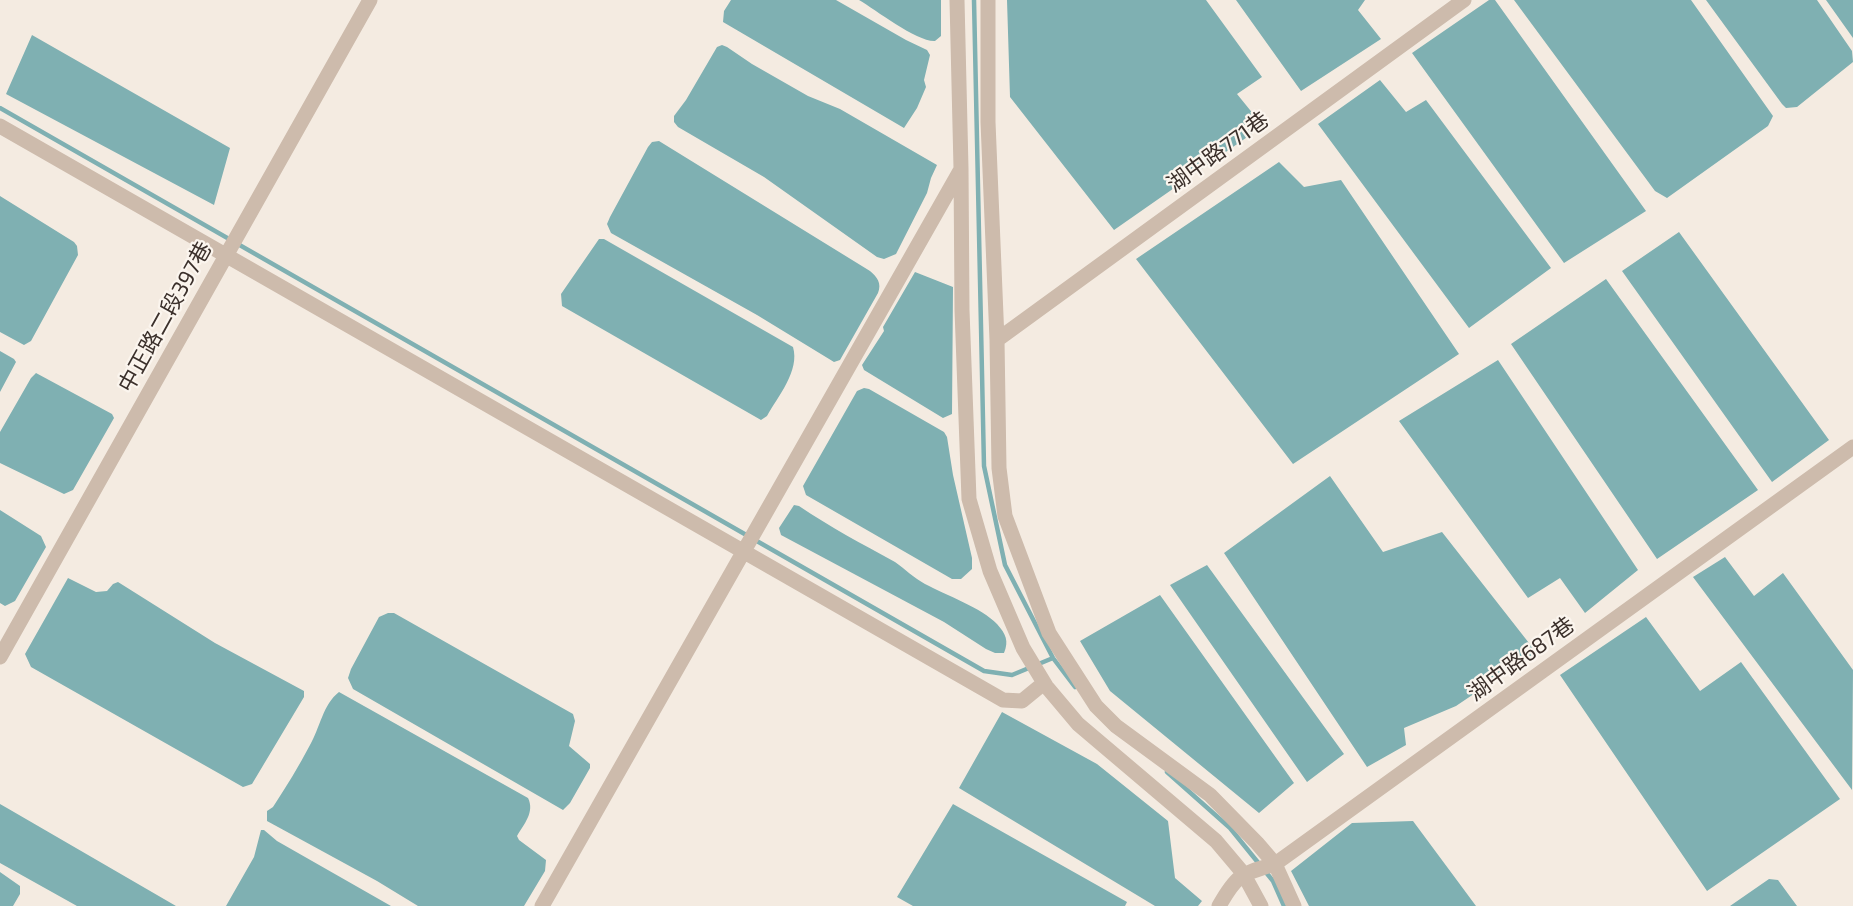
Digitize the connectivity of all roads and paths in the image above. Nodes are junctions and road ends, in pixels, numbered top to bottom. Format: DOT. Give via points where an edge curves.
graph roads {
  1 [pos="370,0"];
  2 [pos="957,0"];
  3 [pos="987,0"];
  4 [pos="1464,0"];
  5 [pos="0,126"];
  6 [pos="961,168"];
  7 [pos="225,257"];
  8 [pos="997,340"];
  9 [pos="1853,447"];
  10 [pos="744,549"];
  11 [pos="0,657"];
  12 [pos="1044,683"];
  13 [pos="1275,864"];
  14 [pos="1243,873"];
  15 [pos="542,906"];
  16 [pos="1219,906"];
  17 [pos="1262,906"];
  18 [pos="1294,906"];
  1 -- 7 [label="street, 中正路二段397巷"];
  2 -- 6 [label="street"];
  3 -- 8 [label="street"];
  4 -- 8 [label="street, 湖中路771巷"];
  5 -- 7 [label="street"];
  6 -- 10 [label="street"];
  6 -- 12 [label="street" via="969,499 990,571 1023,648"];
  7 -- 10 [label="street"];
  7 -- 11 [label="street, 中正路二段397巷"];
  8 -- 13 [label="street" via="999,468 1005,516 1049,633 1096,706 1116,726 1210,795"];
  9 -- 13 [label="street, 湖中路687巷"];
  10 -- 12 [label="street" via="1003,700 1022,701"];
  10 -- 15 [label="street"];
  12 -- 14 [label="street" via="1078,724 1216,841"];
  13 -- 14 [label="street, 湖中路687巷"];
  13 -- 18 [label="street"];
  14 -- 16 [label="street"];
  14 -- 17 [label="street"];
}
